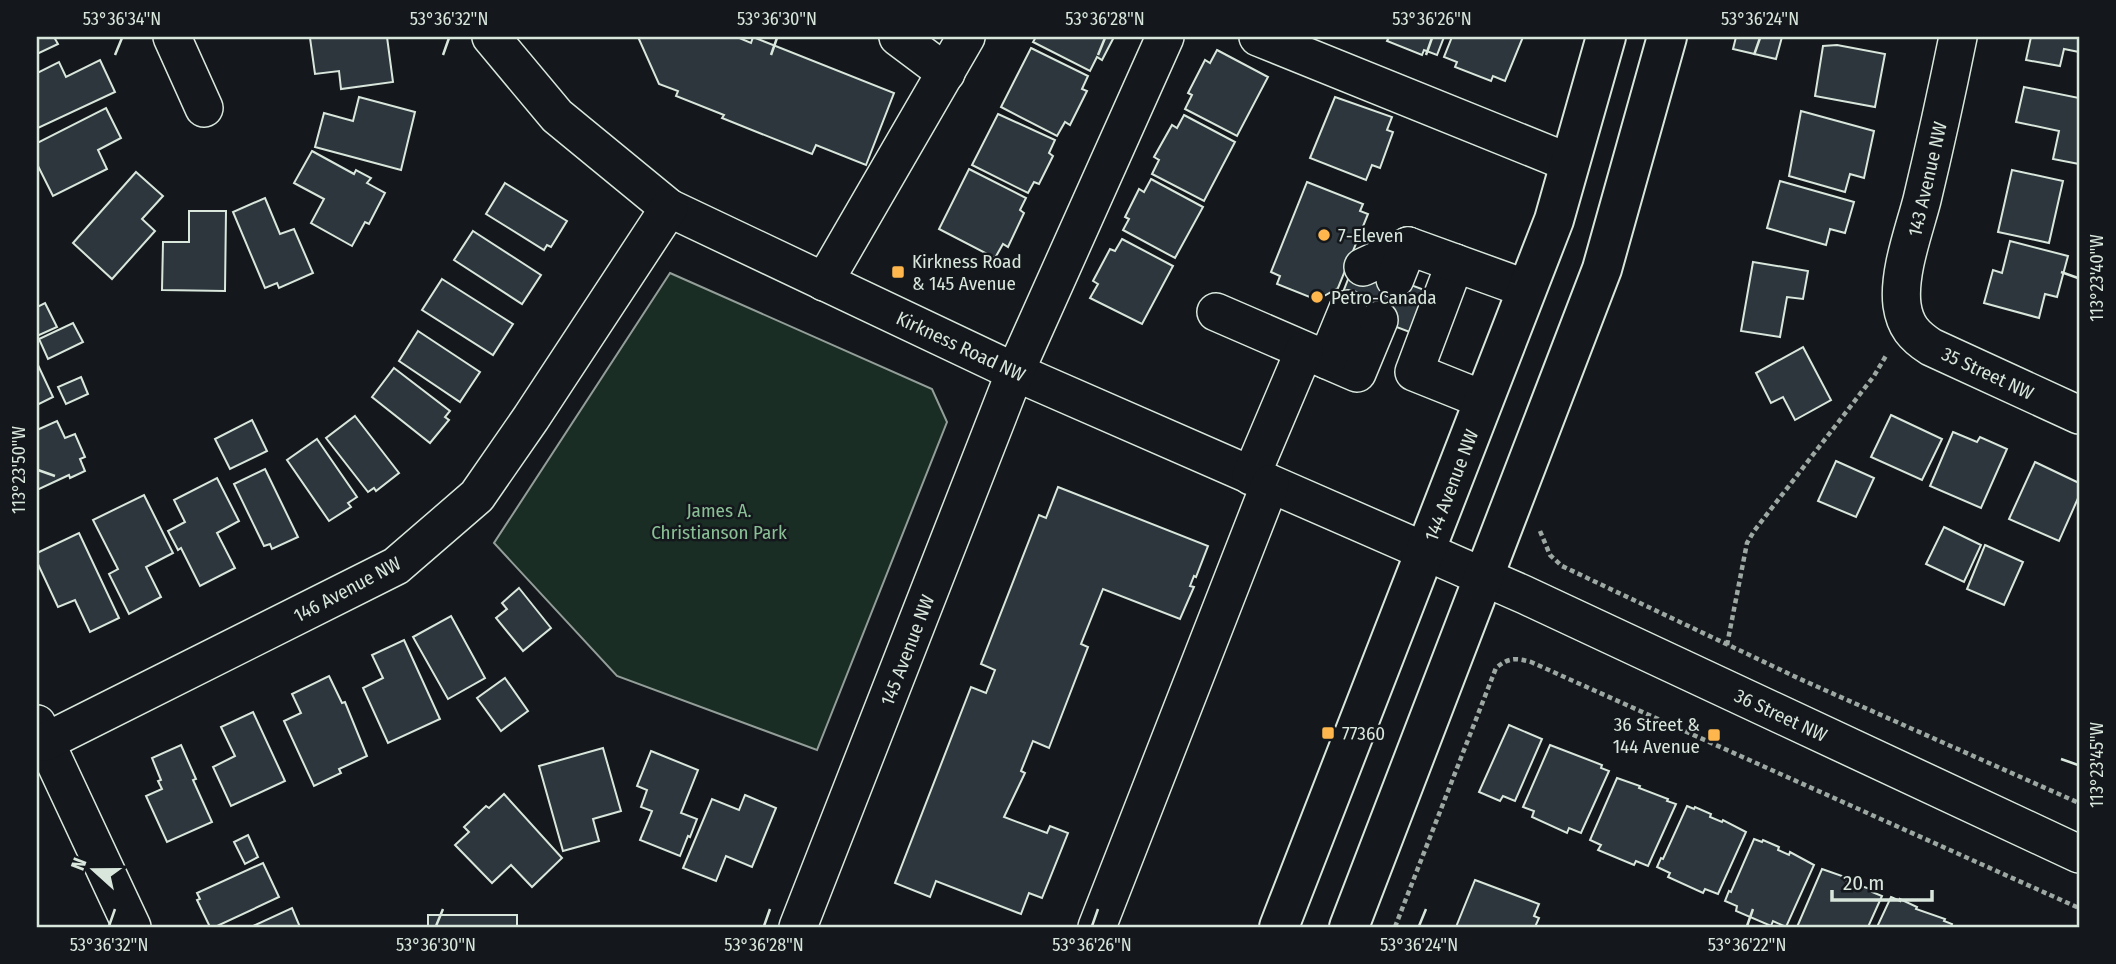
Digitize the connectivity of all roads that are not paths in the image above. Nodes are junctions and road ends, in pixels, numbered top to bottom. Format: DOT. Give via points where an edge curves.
graph roads {
  1 [pos="172,37"];
  2 [pos="491,37"];
  3 [pos="898,37"];
  4 [pos="966,37"];
  5 [pos="1165,37"];
  6 [pos="1258,37"];
  7 [pos="1606,37"];
  8 [pos="1667,37"];
  9 [pos="1958,37"];
  10 [pos="946,73"];
  11 [pos="204,108"];
  12 [pos="1570,163"];
  13 [pos="668,208"];
  14 [pos="1455,263"];
  15 [pos="1389,264"];
  16 [pos="824,282"];
  17 [pos="1527,289"];
  18 [pos="1216,312"];
  19 [pos="1363,315"];
  20 [pos="1905,321"];
  21 [pos="1329,361"];
  22 [pos="1015,372"];
  23 [pos="1414,372"];
  24 [pos="1483,400"];
  25 [pos="2079,415"];
  26 [pos="1260,480"];
  27 [pos="1424,552"];
  28 [pos="1483,576"];
  29 [pos="41,733"];
  30 [pos="2079,854"];
  31 [pos="808,925"];
  32 [pos="132,927"];
  33 [pos="1097,927"];
  34 [pos="1279,927"];
  35 [pos="1349,927"];
  1 -- 11 [label="street"];
  2 -- 13 [label="street, Kirkness Road NW" via="557,116"];
  3 -- 10 [label="street"];
  4 -- 10 [label="street"];
  5 -- 22 [label="street, 145 Avenue NW"];
  6 -- 12 [label="street"];
  7 -- 12 [label="main road, 144 Avenue NW"];
  8 -- 28 [label="main road" via="1602,269"];
  9 -- 20 [label="street, 143 Avenue NW" via="1904,274"];
  10 -- 16 [label="street"];
  12 -- 17 [label="main road, 144 Avenue NW"];
  13 -- 16 [label="street, Kirkness Road NW"];
  13 -- 29 [label="street, 146 Avenue NW" via="477,496 396,566"];
  14 -- 15 [label="street"];
  14 -- 17 [label="street"];
  14 -- 23 [label="street"];
  16 -- 22 [label="street, Kirkness Road NW"];
  17 -- 24 [label="main road, 144 Avenue NW"];
  18 -- 21 [label="street"];
  19 -- 21 [label="street"];
  20 -- 25 [label="street, 35 Street NW" via="1917,338 1931,347"];
  21 -- 23 [label="street"];
  21 -- 26 [label="street"];
  22 -- 26 [label="street, Kirkness Road NW"];
  22 -- 31 [label="street, 145 Avenue NW"];
  23 -- 24 [label="street"];
  24 -- 27 [label="main road, 144 Avenue NW"];
  26 -- 27 [label="street, Kirkness Road NW"];
  26 -- 33 [label="street"];
  27 -- 28 [label="street, Kirkness Road NW"];
  27 -- 34 [label="main road, 144 Avenue NW"];
  28 -- 30 [label="street, 36 Street NW"];
  28 -- 35 [label="main road"];
  29 -- 32 [label="street"];
}
